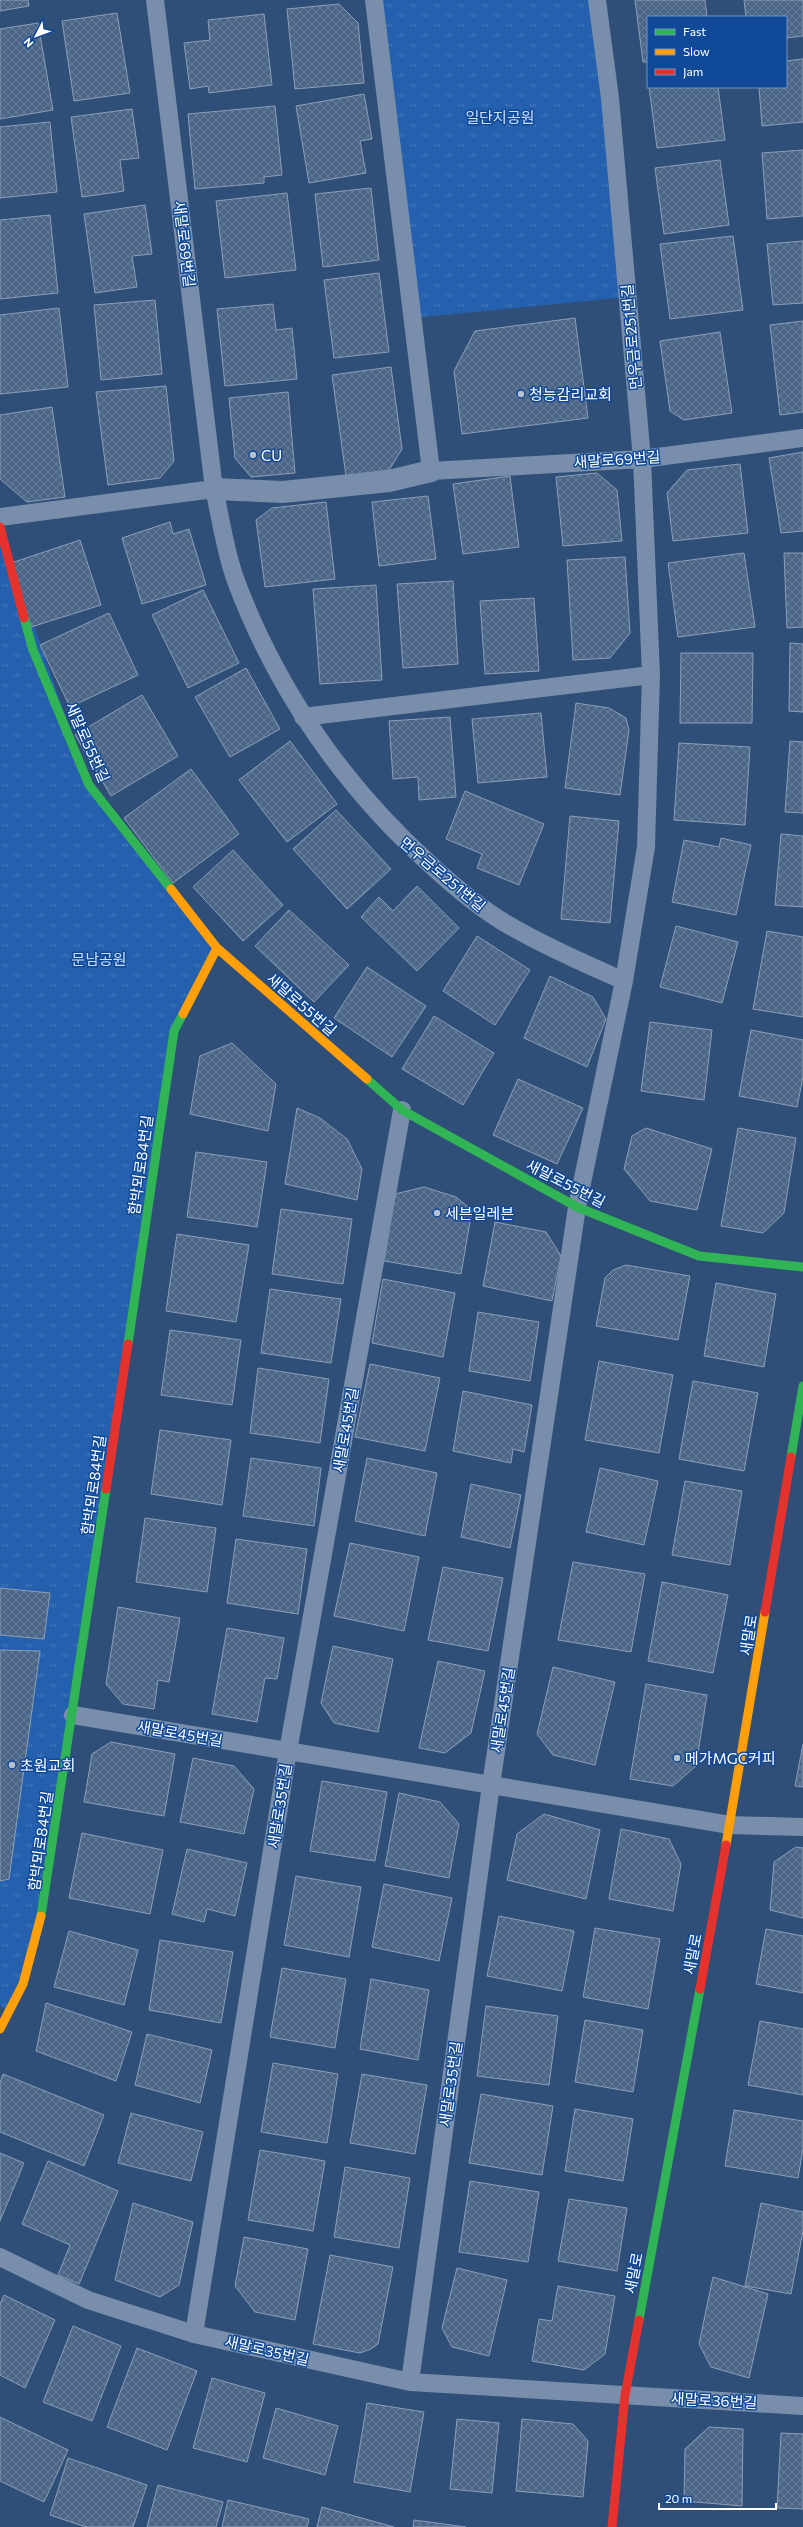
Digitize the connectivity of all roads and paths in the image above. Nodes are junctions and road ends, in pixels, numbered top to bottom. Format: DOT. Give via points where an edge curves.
graph roads {
  1 [pos="155,0"];
  2 [pos="159,0"];
  3 [pos="374,0"];
  4 [pos="597,0"];
  5 [pos="803,438"];
  6 [pos="642,458"];
  7 [pos="431,471"];
  8 [pos="214,489"];
  9 [pos="0,518"];
  10 [pos="0,528"];
  11 [pos="651,676"];
  12 [pos="303,717"];
  13 [pos="217,948"];
  14 [pos="624,981"];
  15 [pos="402,1110"];
  16 [pos="577,1207"];
  17 [pos="803,1267"];
  18 [pos="803,1386"];
  19 [pos="73,1715"];
  20 [pos="288,1751"];
  21 [pos="491,1785"];
  22 [pos="730,1825"];
  23 [pos="803,1827"];
  24 [pos="3,2016"];
  25 [pos="0,2257"];
  26 [pos="194,2334"];
  27 [pos="410,2382"];
  28 [pos="625,2395"];
  29 [pos="803,2406"];
  30 [pos="612,2527"];
  1 -- 2 [label="lane"];
  1 -- 8 [label="lane, 새말로69번길"];
  3 -- 7 [label="lane"];
  4 -- 6 [label="lane, 먼우금로251번길" via="610,98"];
  5 -- 6 [label="lane, 새말로69번길"];
  6 -- 7 [label="lane, 새말로69번길"];
  6 -- 11 [label="lane, 먼우금로251번길"];
  7 -- 8 [label="street, 새말로69번길" via="389,481 283,492"];
  8 -- 9 [label="lane, 새말로69번길"];
  8 -- 12 [label="lane, 먼우금로251번길" via="236,579 262,640"];
  10 -- 13 [label="street, 새말로55번길" via="33,650 89,785"];
  11 -- 12 [label="lane"];
  11 -- 14 [label="lane, 먼우금로251번길" via="646,847"];
  12 -- 14 [label="lane, 먼우금로251번길" via="372,808 396,834 463,894 511,927 568,957"];
  13 -- 15 [label="street, 새말로55번길"];
  13 -- 19 [label="street, 함박뫼로84번길" via="174,1032"];
  14 -- 16 [label="lane, 먼우금로251번길"];
  15 -- 16 [label="street, 새말로55번길"];
  15 -- 20 [label="lane, 새말로45번길"];
  16 -- 17 [label="street, 새말로55번길" via="699,1256"];
  16 -- 21 [label="lane, 새말로45번길"];
  18 -- 22 [label="street, 새말로"];
  19 -- 20 [label="lane, 새말로45번길"];
  19 -- 24 [label="street, 함박뫼로84번길" via="45,1901 28,1969"];
  20 -- 21 [label="lane, 새말로45번길"];
  20 -- 26 [label="lane, 새말로35번길"];
  21 -- 22 [label="lane, 새말로45번길"];
  21 -- 27 [label="lane, 새말로35번길"];
  22 -- 23 [label="lane, 새말로45번길"];
  22 -- 28 [label="street, 새말로"];
  25 -- 26 [label="lane, 새말로35번길" via="88,2300"];
  26 -- 27 [label="lane, 새말로35번길"];
  27 -- 28 [label="lane, 새말로35번길"];
  28 -- 29 [label="lane, 새말로36번길"];
  28 -- 30 [label="street, 새말로"];
}
